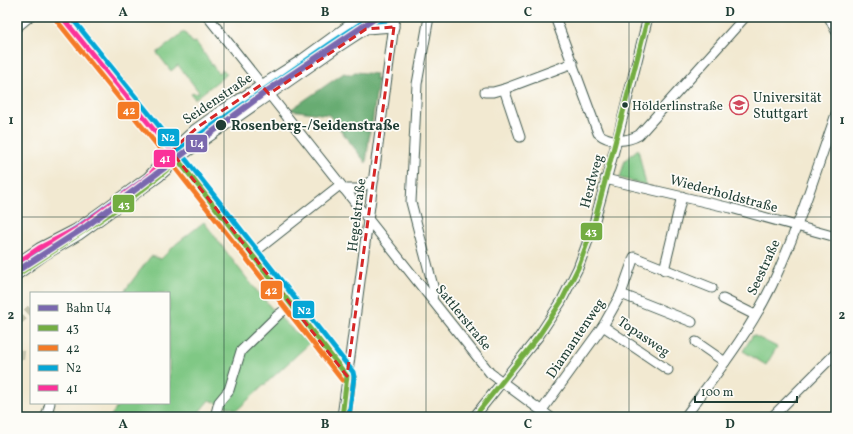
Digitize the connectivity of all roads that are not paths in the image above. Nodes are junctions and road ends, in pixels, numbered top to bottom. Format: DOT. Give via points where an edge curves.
graph roads {
  1 [pos="29,17"];
  2 [pos="62,17"];
  3 [pos="208,17"];
  4 [pos="395,17"];
  5 [pos="429,17"];
  6 [pos="556,17"];
  7 [pos="648,17"];
  8 [pos="745,17"];
  9 [pos="829,17"];
  10 [pos="354,19"];
  11 [pos="17,27"];
  12 [pos="394,27"];
  13 [pos="836,31"];
  14 [pos="573,63"];
  15 [pos="261,85"];
  16 [pos="504,89"];
  17 [pos="486,92"];
  18 [pos="269,94"];
  19 [pos="836,114"];
  20 [pos="520,138"];
  21 [pos="617,140"];
  22 [pos="171,151"];
  23 [pos="178,160"];
  24 [pos="374,179"];
  25 [pos="605,179"];
  26 [pos="342,187"];
  27 [pos="682,196"];
  28 [pos="369,221"];
  29 [pos="796,227"];
  30 [pos="836,237"];
  31 [pos="251,255"];
  32 [pos="17,263"];
  33 [pos="664,270"];
  34 [pos="17,276"];
  35 [pos="712,288"];
  36 [pos="621,294"];
  37 [pos="432,299"];
  38 [pos="723,299"];
  39 [pos="291,305"];
  40 [pos="755,315"];
  41 [pos="692,322"];
  42 [pos="603,326"];
  43 [pos="696,342"];
  44 [pos="836,353"];
  45 [pos="725,362"];
  46 [pos="668,370"];
  47 [pos="347,376"];
  48 [pos="501,382"];
  49 [pos="50,404"];
  50 [pos="542,410"];
  51 [pos="46,417"];
  52 [pos="215,417"];
  53 [pos="342,417"];
  54 [pos="474,417"];
  55 [pos="550,417"];
  56 [pos="685,417"];
  57 [pos="772,417"];
  1 -- 11 [label="street"];
  2 -- 22 [label="street"];
  3 -- 15 [label="street, Sattlerstraße"];
  4 -- 12 [label="street, Hegelstraße"];
  5 -- 37 [label="street" via="417,84 412,202 434,290"];
  6 -- 14 [label="street"];
  7 -- 21 [label="street, Herdweg"];
  8 -- 21 [label="street" via="639,135"];
  9 -- 13 [label="street"];
  10 -- 15 [label="street, Seidenstraße" via="301,60"];
  12 -- 18 [label="street, Seidenstraße" via="366,29"];
  12 -- 24 [label="street, Hegelstraße"];
  14 -- 16 [label="street"];
  14 -- 21 [label="street" via="598,133 606,139"];
  15 -- 18 [label="street, Sattlerstraße"];
  15 -- 22 [label="street, Seidenstraße" via="210,118"];
  16 -- 17 [label="street"];
  16 -- 20 [label="street"];
  18 -- 23 [label="street, Seidenstraße"];
  18 -- 26 [label="street, Sattlerstraße"];
  19 -- 29 [label="street, Seestraße"];
  21 -- 25 [label="street, Herdweg"];
  22 -- 23 [label="street"];
  22 -- 32 [label="street, Seidenstraße" via="148,177 76,229 39,248"];
  23 -- 31 [label="street"];
  23 -- 34 [label="street, Seidenstraße" via="79,235 45,255"];
  24 -- 26 [label="street" via="360,189"];
  24 -- 28 [label="street, Hegelstraße"];
  25 -- 27 [label="street, Wiederholdstraße"];
  25 -- 48 [label="street, Herdweg" via="585,251 571,284 529,350"];
  26 -- 28 [label="street, Sattlerstraße"];
  26 -- 31 [label="street"];
  27 -- 29 [label="street, Wiederholdstraße"];
  27 -- 33 [label="street"];
  28 -- 37 [label="street, Sattlerstraße"];
  28 -- 47 [label="street, Hegelstraße"];
  29 -- 30 [label="street, Wiederholdstraße"];
  29 -- 40 [label="street, Seestraße" via="771,286"];
  31 -- 39 [label="street"];
  33 -- 35 [label="street"];
  33 -- 36 [label="street, Diamantenweg" via="634,257"];
  36 -- 41 [label="street"];
  36 -- 42 [label="street, Diamantenweg"];
  37 -- 48 [label="street, Sattlerstraße" via="490,373"];
  38 -- 40 [label="street"];
  39 -- 47 [label="street"];
  39 -- 52 [label="street" via="241,351 230,390 219,402"];
  40 -- 45 [label="street, Seestraße"];
  42 -- 46 [label="street, Topasweg"];
  42 -- 50 [label="street, Diamantenweg"];
  43 -- 45 [label="street"];
  44 -- 57 [label="street"];
  45 -- 56 [label="street, Seestraße"];
  47 -- 53 [label="street, Hegelstraße"];
  48 -- 50 [label="street, Sattlerstraße"];
  48 -- 54 [label="street, Herdweg"];
  49 -- 51 [label="street"];
  50 -- 55 [label="street, Sattlerstraße"];
}
